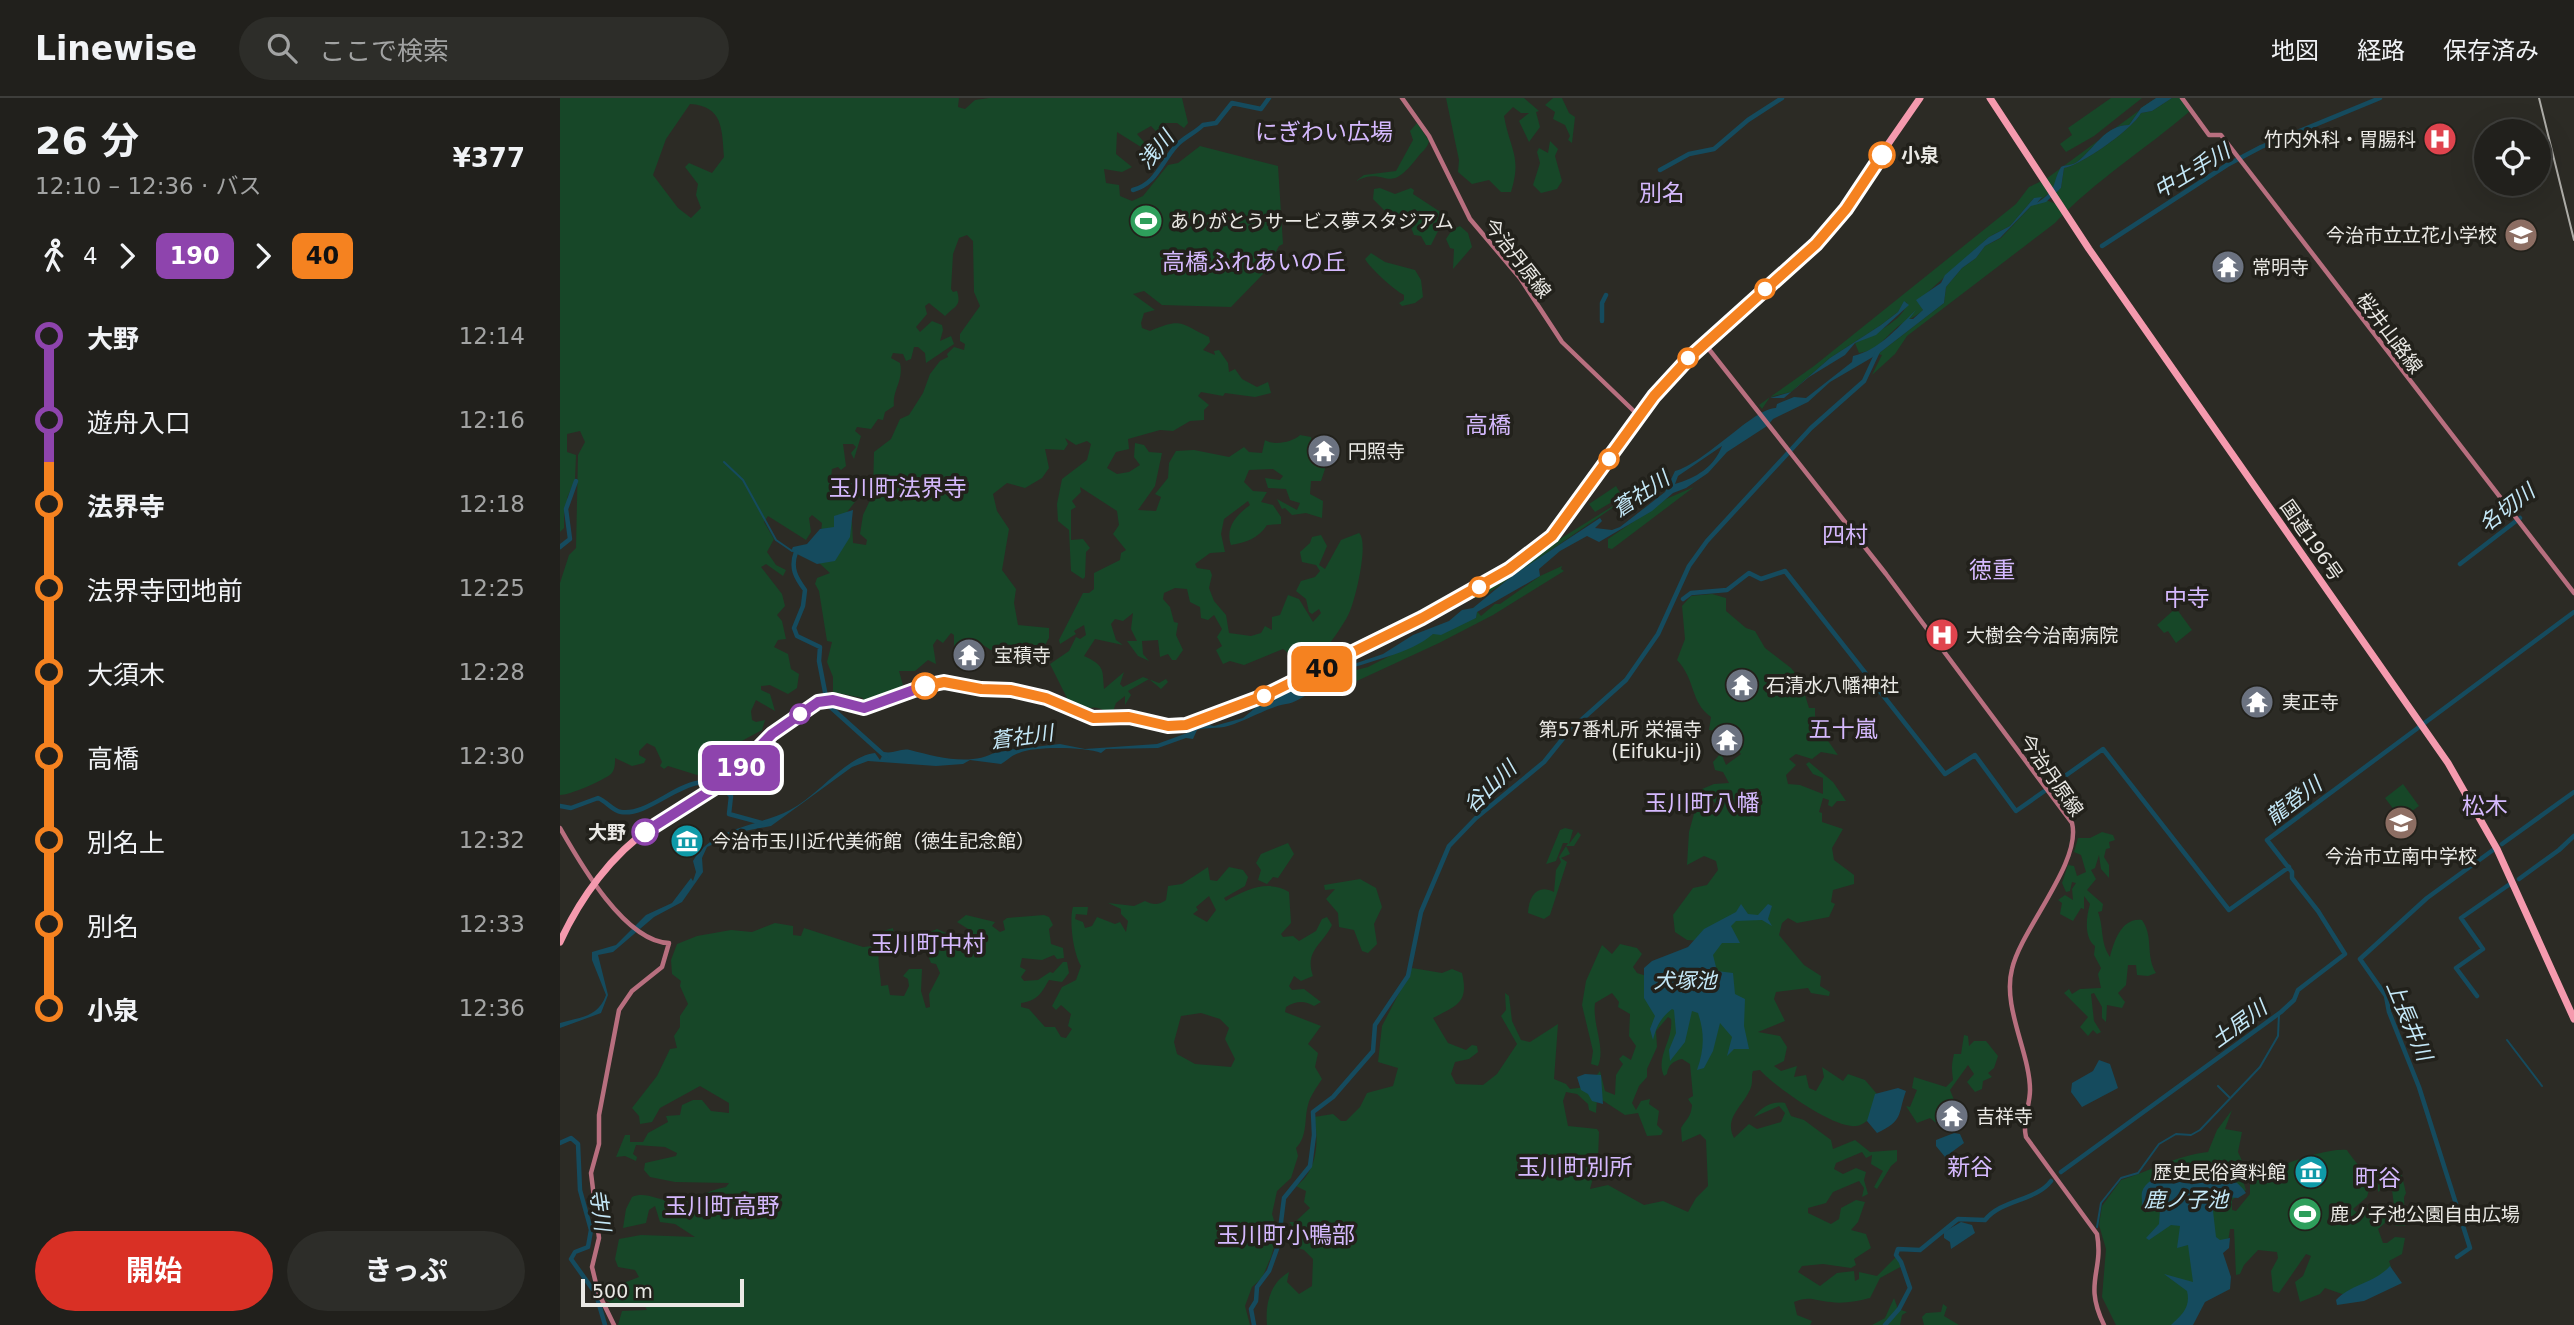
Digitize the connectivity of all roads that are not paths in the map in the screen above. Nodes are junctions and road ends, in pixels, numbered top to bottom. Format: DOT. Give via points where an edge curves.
graph roads {
  1 [pos="1402,98"];
  2 [pos="1920,98"];
  3 [pos="1992,98"];
  4 [pos="2182,98"];
  5 [pos="1704,343"];
  6 [pos="1639,416"];
  7 [pos="2574,593"];
  8 [pos="2425,724"];
  9 [pos="560,828"];
  10 [pos="597,882"];
  11 [pos="560,942"];
  12 [pos="2574,1010"];
  13 [pos="2574,1019"];
  14 [pos="614,1325"];
  15 [pos="2104,1325"];
  1 -- 6 [label="main road, 今治丹原線" via="1429,136 1474,225 1521,279 1564,345"];
  2 -- 5 [label="highway" via="1830,229"];
  3 -- 8 [label="highway, 国道196号" via="2090,248"];
  4 -- 7 [label="main road, 桜井山路線" via="2209,135 2221,135"];
  5 -- 6 [label="highway"];
  5 -- 15 [label="main road, 今治丹原線" via="2072,824 2072,845 2015,959 2010,979 2030,1084 2026,1137 2097,1234 2093,1291"];
  6 -- 10 [label="highway" via="1541,547 1422,618 1227,712 1178,727 1133,718 1098,719 1044,697 939,682 864,708 833,700 818,702 778,729 717,787 643,833"];
  8 -- 12 [label="highway, 国道196号" via="2453,763 2500,847"];
  8 -- 13 [label="highway, 国道196号" via="2481,817"];
  9 -- 10 [label="main road"];
  10 -- 11 [label="highway" via="578,906"];
  10 -- 14 [label="main road" via="629,926 653,941 669,943 662,967 632,992 619,1010 599,1115 599,1144 591,1168 599,1238 592,1272"];
}
